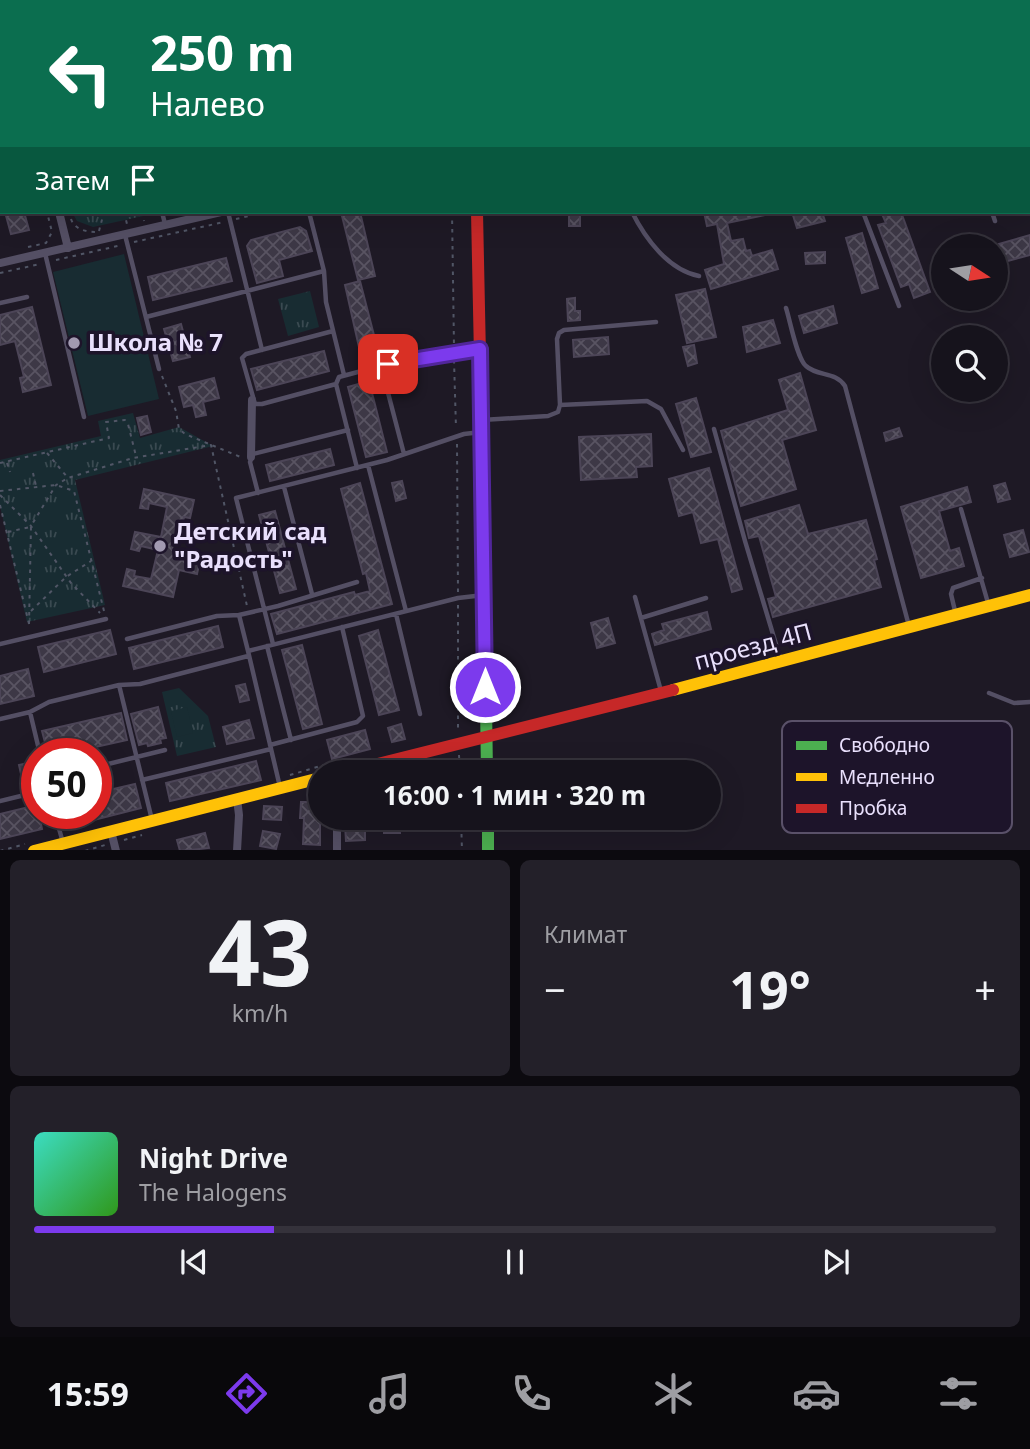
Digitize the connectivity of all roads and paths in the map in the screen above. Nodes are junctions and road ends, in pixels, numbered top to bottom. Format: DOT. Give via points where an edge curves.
graph roads {
  1 [pos="48,214"];
  2 [pos="60,214"];
  3 [pos="69,214"];
  4 [pos="103,214"];
  5 [pos="125,214"];
  6 [pos="142,214"];
  7 [pos="162,214"];
  8 [pos="212,214"];
  9 [pos="228,214"];
  10 [pos="310,214"];
  11 [pos="452,214"];
  12 [pos="477,214"];
  13 [pos="633,214"];
  14 [pos="864,214"];
  15 [pos="993,214"];
  16 [pos="144,221"];
  17 [pos="995,221"];
  18 [pos="128,225"];
  19 [pos="165,225"];
  20 [pos="125,234"];
  21 [pos="23,248"];
  22 [pos="68,248"];
  23 [pos="45,253"];
  24 [pos="0,263"];
  25 [pos="324,271"];
  26 [pos="699,276"];
  27 [pos="247,291"];
  28 [pos="27,297"];
  29 [pos="0,303"];
  30 [pos="899,306"];
  31 [pos="786,308"];
  32 [pos="146,317"];
  33 [pos="656,322"];
  34 [pos="333,331"];
  35 [pos="262,349"];
  36 [pos="480,349"];
  37 [pos="454,352"];
  38 [pos="380,366"];
  39 [pos="159,369"];
  40 [pos="344,375"];
  41 [pos="336,384"];
  42 [pos="252,400"];
  43 [pos="560,405"];
  44 [pos="84,417"];
  45 [pos="482,426"];
  46 [pos="714,429"];
  47 [pos="348,430"];
  48 [pos="457,436"];
  49 [pos="211,445"];
  50 [pos="683,450"];
  51 [pos="47,452"];
  52 [pos="404,454"];
  53 [pos="136,457"];
  54 [pos="251,459"];
  55 [pos="7,462"];
  56 [pos="0,463"];
  57 [pos="368,465"];
  58 [pos="357,468"];
  59 [pos="10,472"];
  60 [pos="33,473"];
  61 [pos="68,478"];
  62 [pos="55,485"];
  63 [pos="36,487"];
  64 [pos="284,487"];
  65 [pos="0,493"];
  66 [pos="258,493"];
  67 [pos="0,505"];
  68 [pos="961,509"];
  69 [pos="31,526"];
  70 [pos="7,533"];
  71 [pos="91,561"];
  72 [pos="66,577"];
  73 [pos="982,579"];
  74 [pos="357,582"];
  75 [pos="312,594"];
  76 [pos="485,595"];
  77 [pos="1030,595"];
  78 [pos="635,597"];
  79 [pos="458,598"];
  80 [pos="706,598"];
  81 [pos="989,606"];
  82 [pos="264,609"];
  83 [pos="30,611"];
  84 [pos="248,611"];
  85 [pos="406,611"];
  86 [pos="396,614"];
  87 [pos="239,615"];
  88 [pos="956,615"];
  89 [pos="641,618"];
  90 [pos="106,619"];
  91 [pos="29,624"];
  92 [pos="342,627"];
  93 [pos="910,628"];
  94 [pos="32,636"];
  95 [pos="127,639"];
  96 [pos="0,644"];
  97 [pos="273,645"];
  98 [pos="267,646"];
  99 [pos="248,653"];
  100 [pos="781,662"];
  101 [pos="119,685"];
  102 [pos="661,693"];
  103 [pos="989,693"];
  104 [pos="1030,702"];
  105 [pos="30,712"];
  106 [pos="420,714"];
  107 [pos="0,719"];
  108 [pos="486,736"];
  109 [pos="36,738"];
  110 [pos="291,740"];
  111 [pos="459,743"];
  112 [pos="270,747"];
  113 [pos="165,750"];
  114 [pos="137,757"];
  115 [pos="393,760"];
  116 [pos="460,760"];
  117 [pos="486,760"];
  118 [pos="112,763"];
  119 [pos="142,780"];
  120 [pos="308,781"];
  121 [pos="281,788"];
  122 [pos="21,796"];
  123 [pos="237,799"];
  124 [pos="0,801"];
  125 [pos="153,821"];
  126 [pos="59,829"];
  127 [pos="337,830"];
  128 [pos="461,830"];
  129 [pos="488,830"];
  130 [pos="111,831"];
  131 [pos="63,843"];
  132 [pos="34,850"];
  133 [pos="116,850"];
  134 [pos="237,850"];
  135 [pos="337,850"];
  136 [pos="462,850"];
  137 [pos="488,850"];
  1 -- 21 [label="path" via="52,232 46,243"];
  2 -- 22 [label="street"];
  3 -- 4 [label="path" via="72,224 88,232 98,232"];
  5 -- 18 [label="path"];
  6 -- 16 [label="path"];
  7 -- 19 [label="lane"];
  8 -- 19 [label="street"];
  9 -- 27 [label="lane"];
  10 -- 25 [label="lane"];
  11 -- 37 [label="path"];
  12 -- 36 [label="street"];
  13 -- 26 [label="lane" via="645,236 676,267"];
  14 -- 30 [label="lane"];
  15 -- 17 [label="lane"];
  19 -- 20 [label="street"];
  20 -- 22 [label="street"];
  20 -- 32 [label="lane"];
  22 -- 23 [label="street"];
  23 -- 24 [label="street"];
  23 -- 44 [label="lane"];
  25 -- 27 [label="lane"];
  25 -- 34 [label="lane"];
  27 -- 32 [label="lane"];
  27 -- 35 [label="lane"];
  28 -- 29 [label="lane"];
  31 -- 93 [label="lane" via="802,362 840,378 845,386"];
  32 -- 39 [label="lane"];
  33 -- 43 [label="lane" via="559,333"];
  34 -- 35 [label="lane"];
  34 -- 40 [label="lane"];
  35 -- 42 [label="lane" via="242,358"];
  36 -- 37 [label="lane"];
  36 -- 45 [label="street"];
  37 -- 38 [label="lane"];
  37 -- 48 [label="path"];
  38 -- 40 [label="lane"];
  38 -- 52 [label="lane"];
  39 -- 49 [label="path" via="176,411 178,429"];
  40 -- 41 [label="lane"];
  41 -- 42 [label="lane" via="262,404"];
  41 -- 47 [label="lane"];
  42 -- 54 [label="street"];
  43 -- 45 [label="lane" via="558,412 548,416"];
  43 -- 50 [label="lane" via="647,401 661,409"];
  45 -- 48 [label="lane"];
  45 -- 76 [label="street"];
  46 -- 100 [label="lane"];
  47 -- 54 [label="lane" via="256,452"];
  47 -- 58 [label="lane"];
  48 -- 52 [label="lane"];
  48 -- 79 [label="path"];
  49 -- 53 [label="path"];
  49 -- 54 [label="path"];
  49 -- 84 [label="path"];
  51 -- 53 [label="path" via="109,438 106,422 118,419 128,424"];
  51 -- 55 [label="path"];
  51 -- 61 [label="path"];
  52 -- 57 [label="lane"];
  53 -- 61 [label="path"];
  54 -- 66 [label="lane"];
  55 -- 56 [label="path"];
  55 -- 59 [label="path"];
  57 -- 58 [label="lane"];
  57 -- 85 [label="lane"];
  58 -- 64 [label="lane"];
  60 -- 63 [label="path"];
  61 -- 62 [label="path"];
  62 -- 63 [label="path"];
  62 -- 69 [label="path"];
  62 -- 71 [label="path" via="74,491"];
  63 -- 65 [label="path"];
  64 -- 66 [label="lane"];
  64 -- 75 [label="lane"];
  65 -- 69 [label="path"];
  66 -- 82 [label="lane" via="236,498"];
  67 -- 70 [label="path"];
  68 -- 73 [label="lane"];
  69 -- 70 [label="path"];
  69 -- 72 [label="path"];
  69 -- 83 [label="path"];
  70 -- 91 [label="path"];
  71 -- 72 [label="path"];
  71 -- 90 [label="path"];
  72 -- 83 [label="path"];
  72 -- 90 [label="path"];
  73 -- 81 [label="lane"];
  73 -- 88 [label="lane" via="953,588"];
  74 -- 75 [label="lane"];
  75 -- 82 [label="lane"];
  76 -- 79 [label="lane"];
  76 -- 108 [label="street"];
  77 -- 81 [label="street, проезд 4П"];
  78 -- 89 [label="lane"];
  79 -- 85 [label="lane"];
  79 -- 111 [label="path"];
  80 -- 89 [label="lane"];
  81 -- 88 [label="street, проезд 4П"];
  82 -- 87 [label="lane"];
  82 -- 97 [label="lane"];
  83 -- 91 [label="path"];
  85 -- 86 [label="lane"];
  86 -- 92 [label="lane"];
  86 -- 106 [label="lane"];
  87 -- 95 [label="lane" via="217,616"];
  87 -- 99 [label="lane"];
  88 -- 93 [label="street, проезд 4П"];
  89 -- 102 [label="lane"];
  90 -- 94 [label="lane"];
  91 -- 94 [label="path"];
  92 -- 97 [label="lane"];
  92 -- 110 [label="lane" via="363,716 357,722"];
  93 -- 100 [label="street, проезд 4П"];
  94 -- 96 [label="lane"];
  97 -- 98 [label="lane"];
  98 -- 99 [label="lane"];
  98 -- 110 [label="lane"];
  99 -- 101 [label="lane" via="140,684"];
  99 -- 112 [label="lane"];
  100 -- 102 [label="street, проезд 4П"];
  101 -- 105 [label="lane" via="49,702"];
  101 -- 114 [label="lane"];
  102 -- 108 [label="street, проезд 4П"];
  103 -- 104 [label="lane" via="1014,703"];
  105 -- 107 [label="lane"];
  105 -- 109 [label="lane"];
  108 -- 111 [label="street, проезд 4П"];
  108 -- 117 [label="street"];
  110 -- 112 [label="lane"];
  111 -- 115 [label="street, проезд 4П"];
  111 -- 116 [label="path"];
  112 -- 119 [label="lane"];
  112 -- 121 [label="lane"];
  113 -- 114 [label="lane"];
  114 -- 118 [label="lane"];
  114 -- 119 [label="lane"];
  119 -- 125 [label="lane"];
  120 -- 121 [label="street"];
  121 -- 123 [label="street"];
  122 -- 124 [label="lane"];
  123 -- 125 [label="street"];
  123 -- 134 [label="street"];
  125 -- 130 [label="street"];
  126 -- 131 [label="lane"];
  127 -- 135 [label="street"];
  128 -- 136 [label="path"];
  129 -- 137 [label="street"];
  130 -- 131 [label="street"];
  130 -- 133 [label="street"];
  131 -- 132 [label="street"];
}
